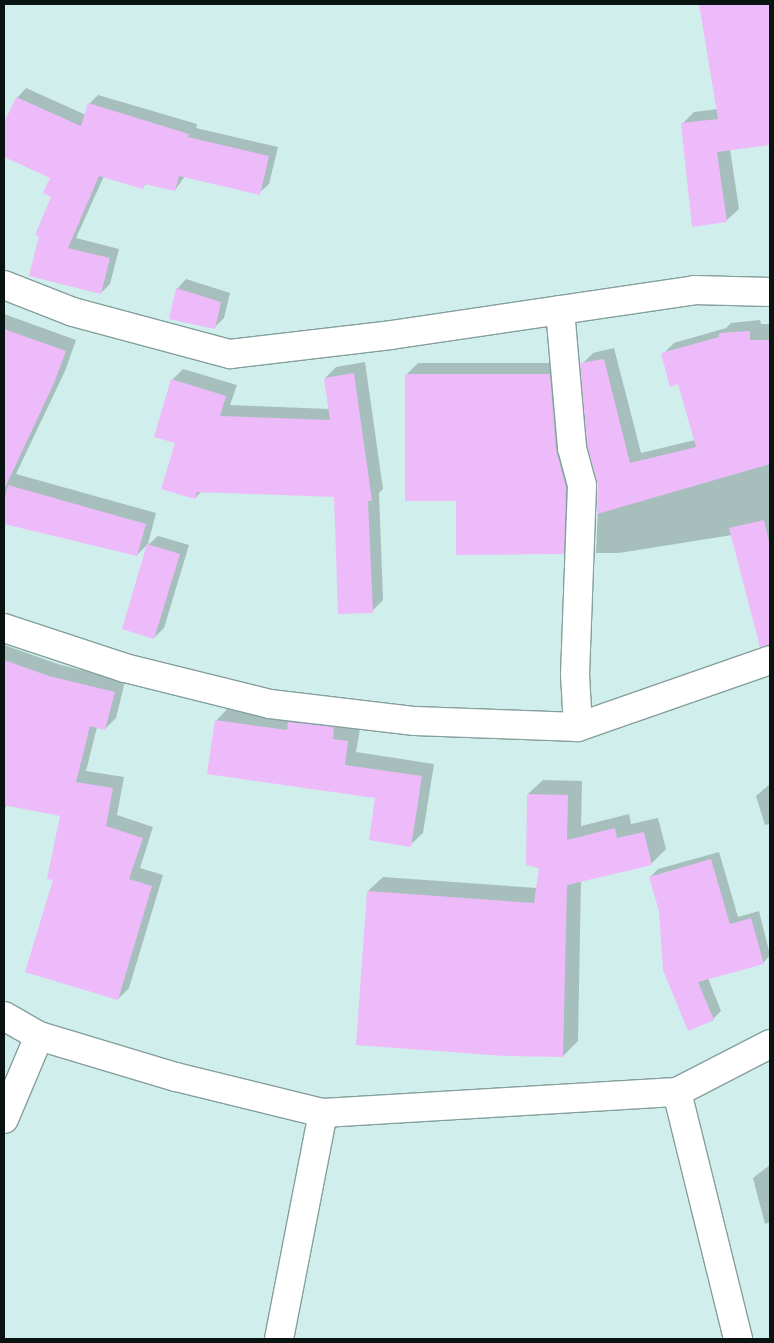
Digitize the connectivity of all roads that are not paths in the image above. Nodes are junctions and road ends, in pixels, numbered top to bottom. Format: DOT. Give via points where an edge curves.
graph roads {
  1 [pos="4,285"];
  2 [pos="770,292"];
  3 [pos="560,310"];
  4 [pos="4,628"];
  5 [pos="770,660"];
  6 [pos="578,727"];
  7 [pos="4,1016"];
  8 [pos="39,1036"];
  9 [pos="770,1044"];
  10 [pos="677,1092"];
  11 [pos="323,1113"];
  12 [pos="4,1119"];
  13 [pos="279,1339"];
  14 [pos="738,1339"];
  1 -- 3 [label="street" via="72,312 230,354"];
  2 -- 3 [label="street" via="694,290"];
  3 -- 6 [label="street" via="572,448 582,485 575,674"];
  4 -- 6 [label="street" via="126,668 270,704 415,720"];
  5 -- 6 [label="street"];
  7 -- 8 [label="street"];
  8 -- 11 [label="street" via="176,1077"];
  8 -- 12 [label="street"];
  9 -- 10 [label="street"];
  10 -- 11 [label="street"];
  10 -- 14 [label="street"];
  11 -- 13 [label="street"];
}
